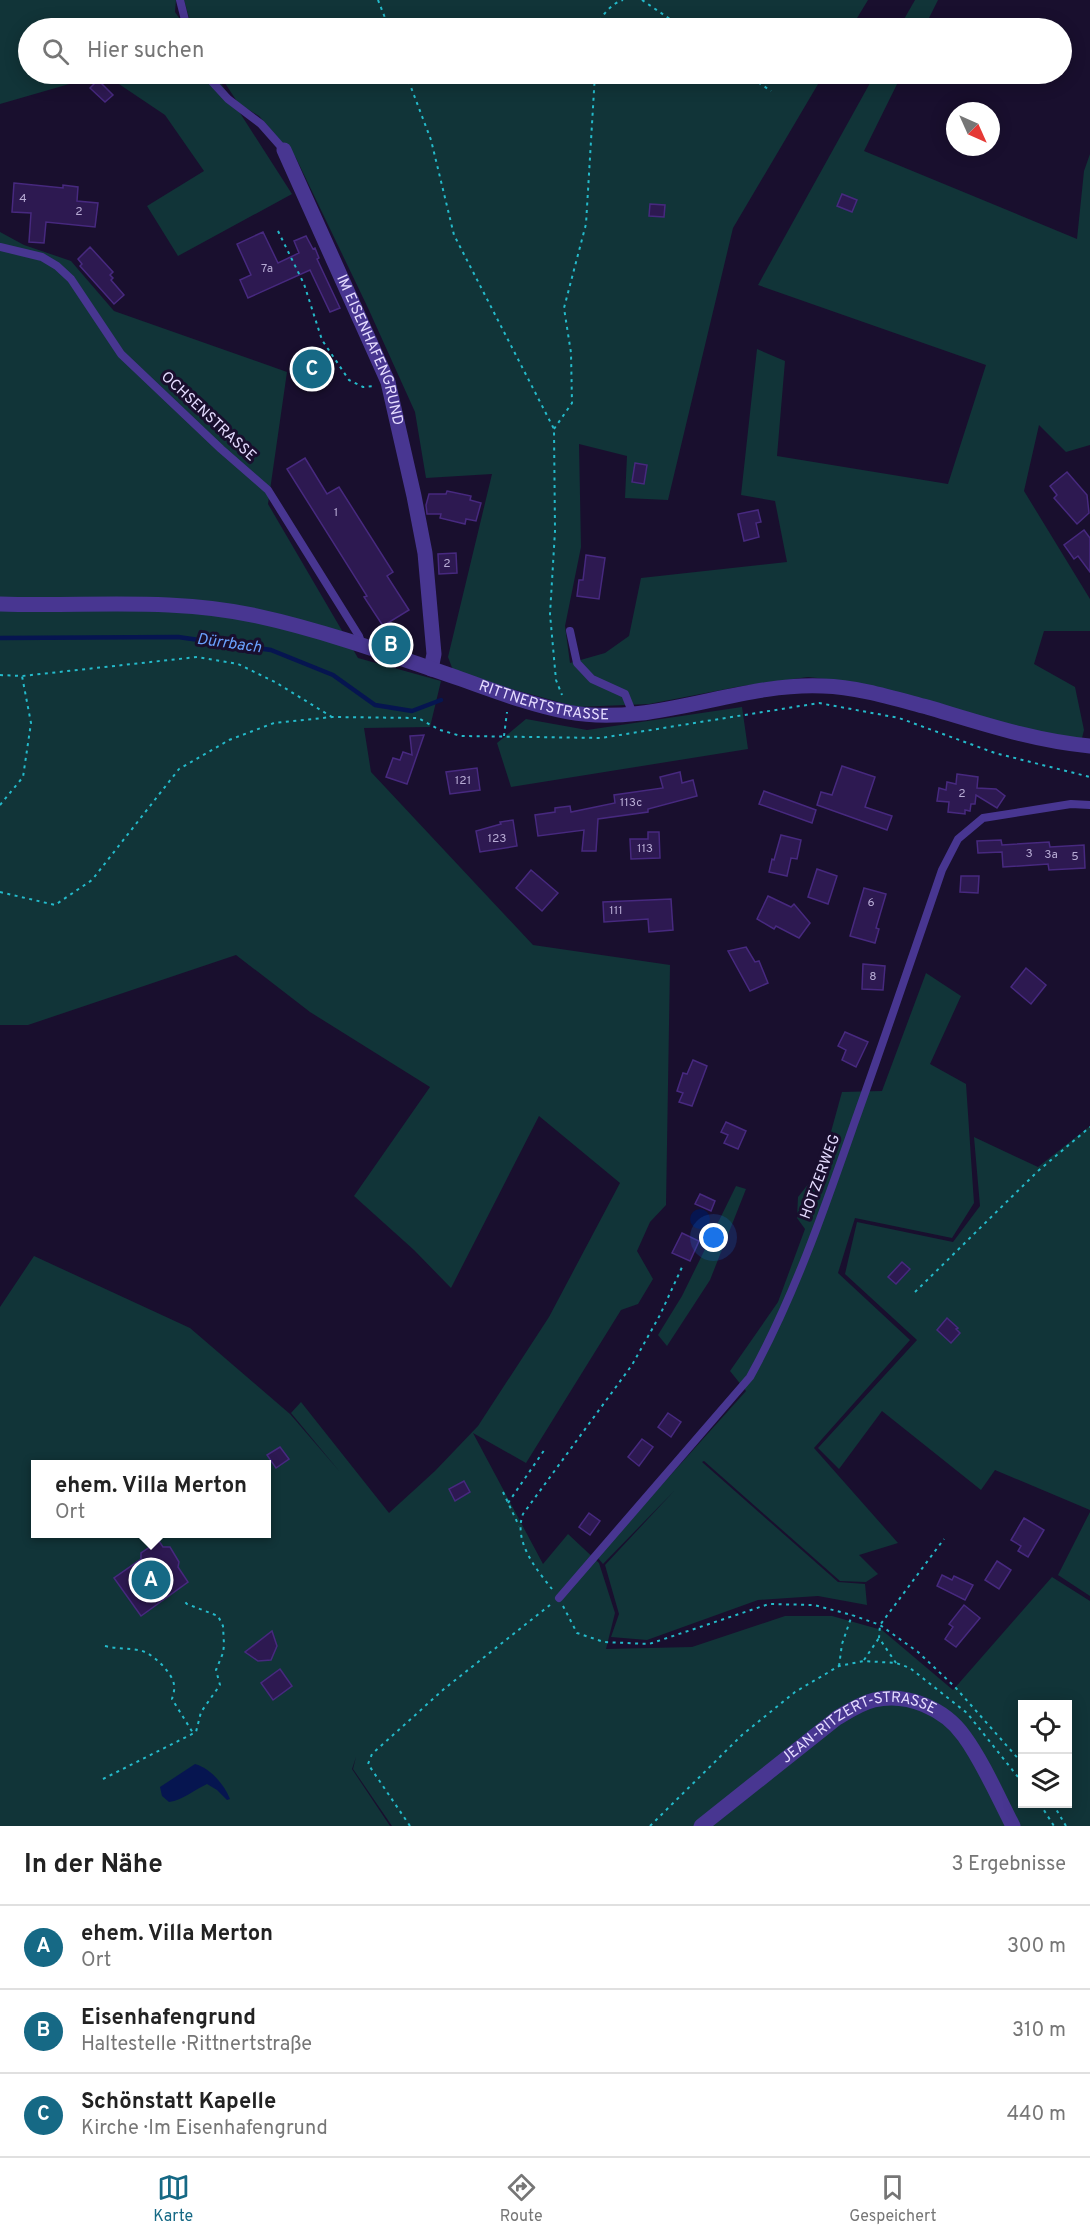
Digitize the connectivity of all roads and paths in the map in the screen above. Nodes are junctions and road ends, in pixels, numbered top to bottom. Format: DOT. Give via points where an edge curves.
graph roads {
  1 [pos="180,0"];
  2 [pos="378,0"];
  3 [pos="623,0"];
  4 [pos="642,0"];
  5 [pos="184,18"];
  6 [pos="385,18"];
  7 [pos="602,18"];
  8 [pos="668,18"];
  9 [pos="214,84"];
  10 [pos="410,84"];
  11 [pos="594,84"];
  12 [pos="761,84"];
  13 [pos="771,91"];
  14 [pos="284,150"];
  15 [pos="278,231"];
  16 [pos="0,247"];
  17 [pos="388,382"];
  18 [pos="554,429"];
  19 [pos="0,604"];
  20 [pos="570,631"];
  21 [pos="362,647"];
  22 [pos="431,669"];
  23 [pos="0,675"];
  24 [pos="22,676"];
  25 [pos="510,696"];
  26 [pos="567,712"];
  27 [pos="633,714"];
  28 [pos="332,717"];
  29 [pos="504,736"];
  30 [pos="1090,747"];
  31 [pos="1090,777"];
  32 [pos="0,805"];
  33 [pos="1090,805"];
  34 [pos="0,892"];
  35 [pos="1090,1127"];
  36 [pos="683,1264"];
  37 [pos="915,1292"];
  38 [pos="544,1449"];
  39 [pos="504,1492"];
  40 [pos="508,1503"];
  41 [pos="519,1526"];
  42 [pos="944,1539"];
  43 [pos="559,1598"];
  44 [pos="183,1600"];
  45 [pos="852,1615"];
  46 [pos="880,1625"];
  47 [pos="879,1638"];
  48 [pos="105,1646"];
  49 [pos="864,1661"];
  50 [pos="896,1663"];
  51 [pos="839,1666"];
  52 [pos="193,1733"];
  53 [pos="1018,1757"];
  54 [pos="103,1779"];
  55 [pos="1043,1808"];
  56 [pos="1056,1808"];
  57 [pos="410,1826"];
  58 [pos="701,1826"];
  59 [pos="1013,1826"];
  60 [pos="1054,1826"];
  61 [pos="1066,1826"];
  1 -- 5 [label="lane"];
  2 -- 6 [label="path"];
  3 -- 7 [label="path" via="615,2"];
  4 -- 8 [label="path"];
  9 -- 14 [label="lane, IM EISENHAFENGRUND" via="261,123"];
  10 -- 18 [label="path" via="431,140 454,235"];
  11 -- 18 [label="path" via="586,224 564,308 572,353 572,403"];
  12 -- 13 [label="path"];
  14 -- 17 [label="street, IM EISENHAFENGRUND"];
  15 -- 17 [label="path" via="304,284 322,340 349,380 363,387"];
  16 -- 21 [label="lane, OCHSENSTRASSE" via="42,257 57,266 71,279 121,354 268,490 359,636"];
  17 -- 22 [label="street, IM EISENHAFENGRUND" via="425,553 434,654"];
  18 -- 26 [label="path" via="555,531 550,614 556,680"];
  19 -- 21 [label="street, RITTNERTSTRASSE" via="168,605 225,610 261,616"];
  20 -- 27 [label="lane" via="577,663 592,678 625,694"];
  21 -- 22 [label="street, RITTNERTSTRASSE"];
  22 -- 25 [label="street, RITTNERTSTRASSE"];
  23 -- 24 [label="path"];
  24 -- 28 [label="path" via="197,657 238,664"];
  24 -- 32 [label="path" via="32,723 23,777"];
  25 -- 26 [label="street, RITTNERTSTRASSE"];
  25 -- 29 [label="path"];
  26 -- 27 [label="street, RITTNERTSTRASSE"];
  27 -- 30 [label="street, RITTNERTSTRASSE" via="776,687 826,686 889,696 1046,741"];
  28 -- 29 [label="path" via="418,717 461,736"];
  28 -- 34 [label="path" via="274,723 229,740 178,769 92,880 55,905"];
  29 -- 31 [label="path" via="601,738 819,703 899,718 995,753"];
  33 -- 43 [label="lane, HOTZERWEG" via="1071,804 983,818 958,839 942,870 835,1180 772,1336 750,1377"];
  35 -- 37 [label="path" via="1038,1171"];
  36 -- 41 [label="path" via="632,1365 523,1514"];
  38 -- 40 [label="path"];
  39 -- 40 [label="path"];
  40 -- 41 [label="path"];
  41 -- 43 [label="path" via="531,1563"];
  42 -- 46 [label="path"];
  43 -- 45 [label="path" via="577,1633 604,1642 649,1644 769,1604 814,1605"];
  43 -- 57 [label="path" via="444,1689 372,1754 368,1764"];
  44 -- 52 [label="path" via="218,1616 223,1626 223,1653 216,1670 220,1685"];
  45 -- 46 [label="path"];
  45 -- 51 [label="path"];
  46 -- 47 [label="path"];
  46 -- 53 [label="path" via="918,1652 955,1687"];
  47 -- 49 [label="path"];
  47 -- 50 [label="path"];
  48 -- 52 [label="path" via="141,1650 153,1657 172,1676 172,1700"];
  52 -- 54 [label="path"];
  55 -- 60 [label="path"];
  56 -- 61 [label="path"];
  58 -- 59 [label="street, JEAN-RITZERT-STRASSE" via="837,1718 875,1699 897,1698 935,1710 958,1729"];
}
